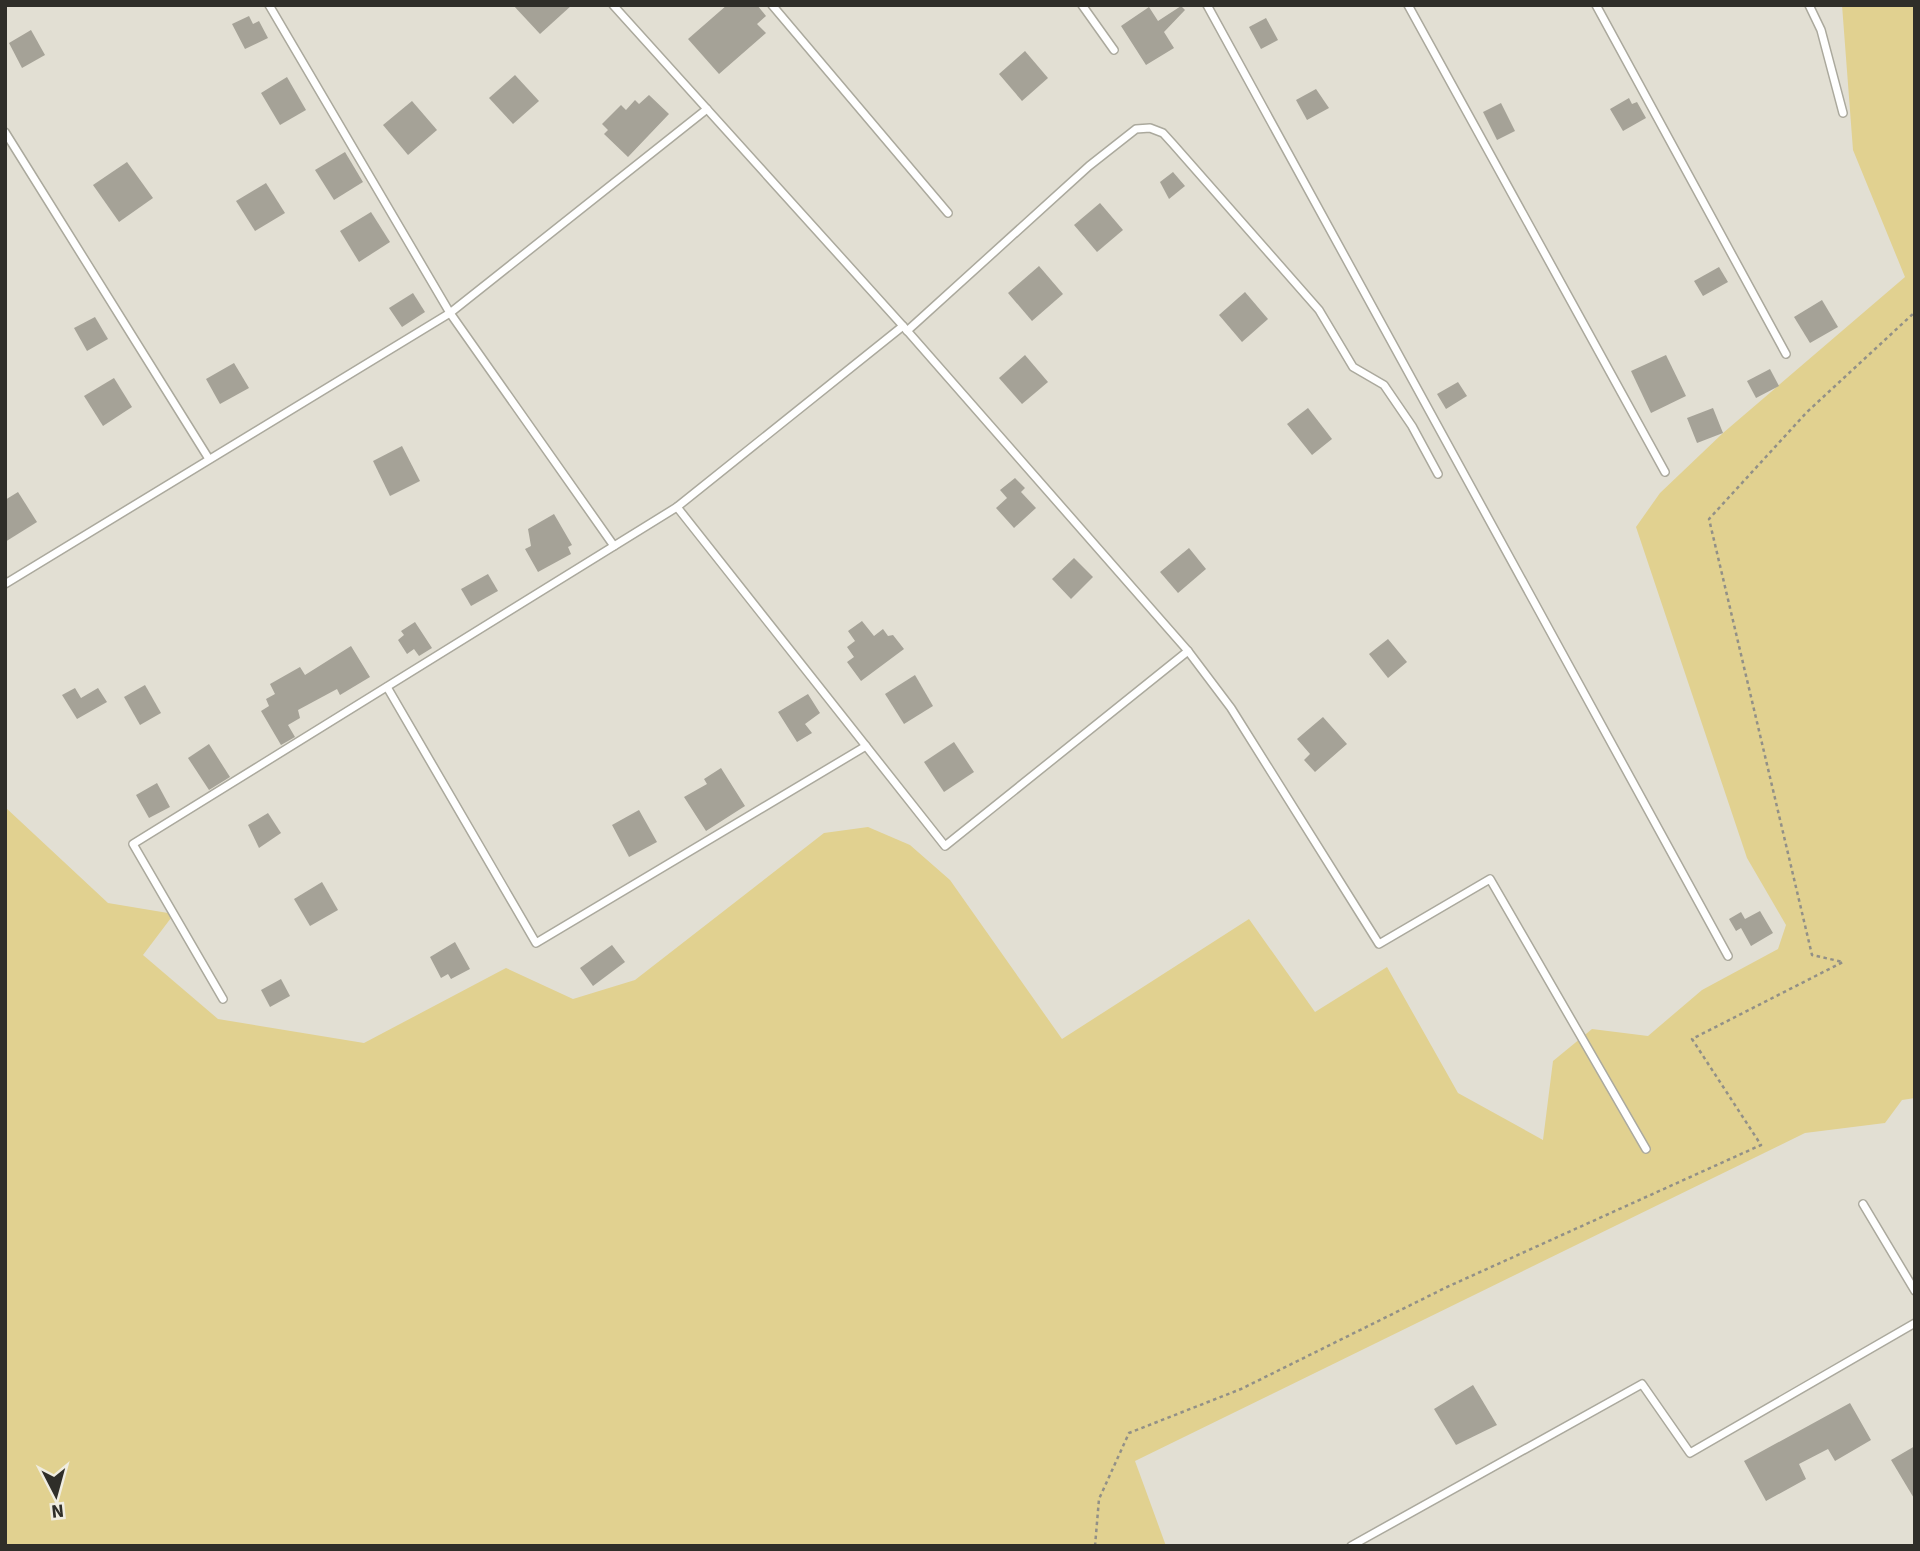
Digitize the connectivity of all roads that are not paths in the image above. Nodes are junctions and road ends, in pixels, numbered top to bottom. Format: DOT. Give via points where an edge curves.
graph roads {
  1 [pos="270,5"];
  2 [pos="612,5"];
  3 [pos="772,5"];
  4 [pos="1082,5"];
  5 [pos="1207,5"];
  6 [pos="1408,5"];
  7 [pos="1596,5"];
  8 [pos="1809,5"];
  9 [pos="1114,50"];
  10 [pos="707,109"];
  11 [pos="1843,113"];
  12 [pos="5,132"];
  13 [pos="948,213"];
  14 [pos="450,313"];
  15 [pos="905,329"];
  16 [pos="1786,354"];
  17 [pos="209,459"];
  18 [pos="1665,472"];
  19 [pos="1438,474"];
  20 [pos="677,507"];
  21 [pos="614,546"];
  22 [pos="5,584"];
  23 [pos="1188,651"];
  24 [pos="387,687"];
  25 [pos="866,746"];
  26 [pos="1728,956"];
  27 [pos="223,999"];
  28 [pos="1646,1149"];
  29 [pos="1863,1204"];
  30 [pos="1915,1291"];
  31 [pos="1915,1323"];
  32 [pos="1351,1546"];
  1 -- 14 [label="lane"];
  2 -- 10 [label="lane"];
  3 -- 13 [label="lane"];
  4 -- 9 [label="lane"];
  5 -- 26 [label="lane"];
  6 -- 18 [label="lane"];
  7 -- 16 [label="lane"];
  8 -- 11 [label="lane" via="1821,30"];
  10 -- 14 [label="lane"];
  10 -- 15 [label="lane"];
  12 -- 17 [label="lane"];
  14 -- 17 [label="lane"];
  14 -- 21 [label="lane"];
  15 -- 19 [label="lane" via="1089,166 1136,129 1150,128 1174,144 1319,310 1353,367 1384,385"];
  15 -- 20 [label="lane"];
  15 -- 23 [label="lane"];
  17 -- 22 [label="lane"];
  20 -- 21 [label="lane"];
  20 -- 25 [label="lane"];
  21 -- 24 [label="lane"];
  23 -- 25 [label="lane" via="945,846"];
  23 -- 28 [label="lane" via="1231,708 1380,944 1490,879"];
  24 -- 25 [label="lane" via="536,943"];
  24 -- 27 [label="lane" via="133,844"];
  29 -- 30 [label="lane"];
  31 -- 32 [label="lane" via="1690,1453 1642,1384"];
}
